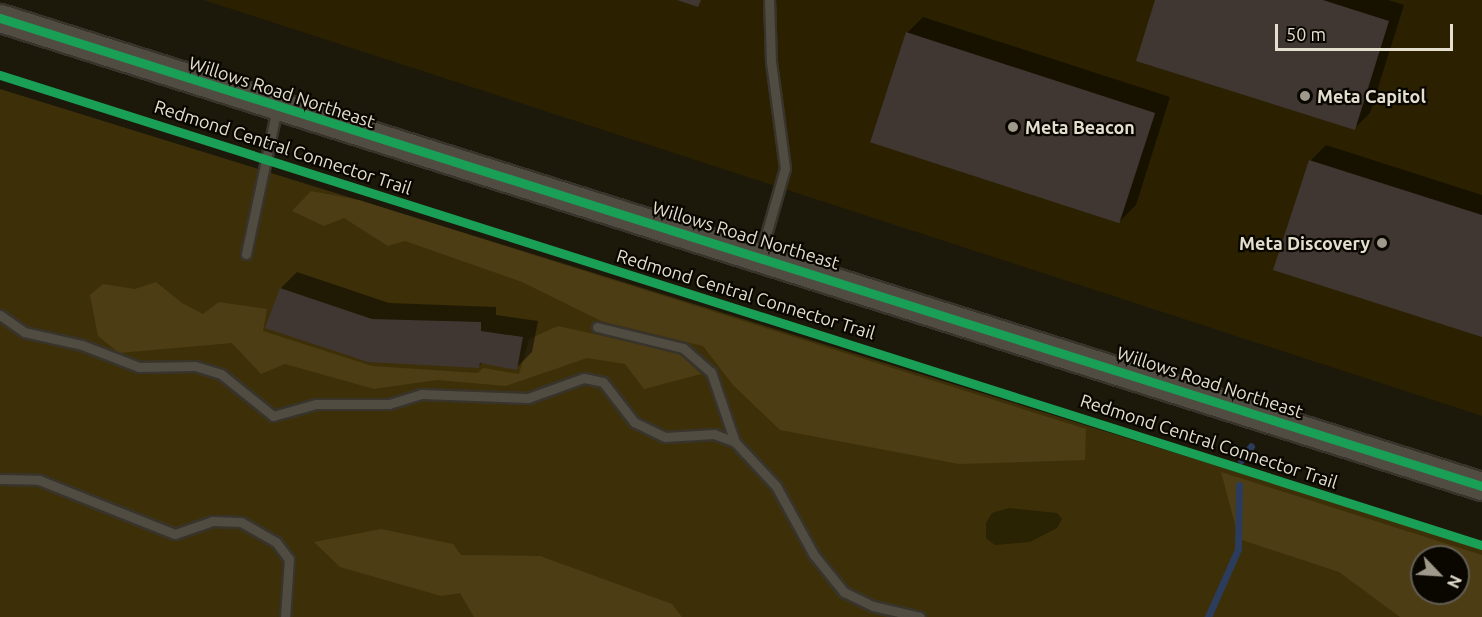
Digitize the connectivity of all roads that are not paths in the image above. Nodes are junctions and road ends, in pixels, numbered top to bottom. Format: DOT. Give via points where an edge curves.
graph roads {
  1 [pos="769,0"];
  2 [pos="0,18"];
  3 [pos="277,108"];
  4 [pos="246,254"];
  5 [pos="760,256"];
  6 [pos="0,315"];
  7 [pos="597,327"];
  8 [pos="735,442"];
  9 [pos="0,479"];
  10 [pos="1482,486"];
  11 [pos="285,617"];
  12 [pos="920,617"];
  1 -- 5 [label="lane" via="771,62 785,168"];
  2 -- 3 [label="main road, Willows Road Northeast"];
  3 -- 4 [label="lane"];
  3 -- 5 [label="main road, Willows Road Northeast"];
  5 -- 10 [label="main road, Willows Road Northeast"];
  6 -- 8 [label="lane" via="24,332 82,345 139,367 195,366 221,374 273,416 316,404 389,404 421,394 528,398 584,378 603,382 634,422 665,437 714,434"];
  7 -- 8 [label="lane" via="683,348 711,372"];
  8 -- 12 [label="lane" via="776,486 814,555 844,592 873,606"];
  9 -- 11 [label="lane" via="39,480 175,534 212,521 241,522 276,542 289,559"];
}
